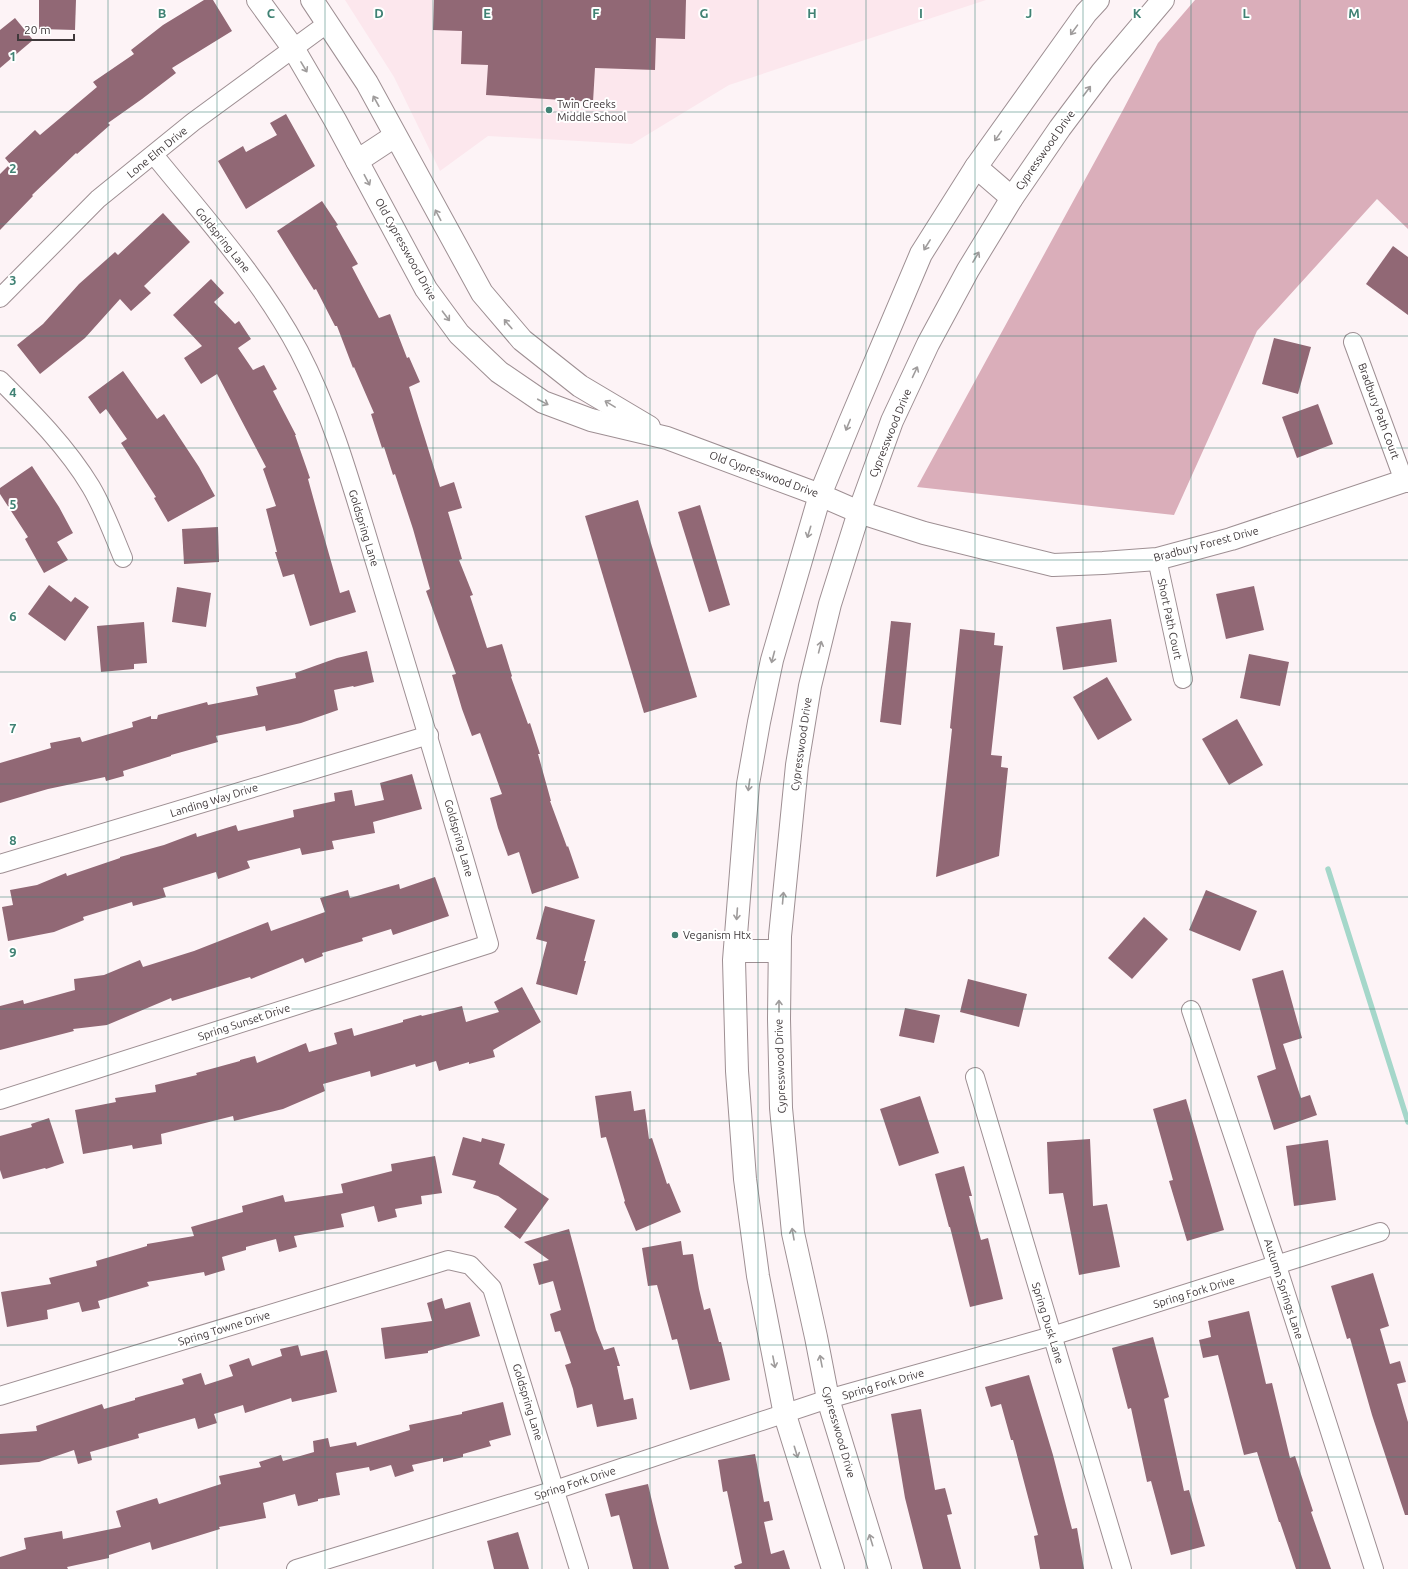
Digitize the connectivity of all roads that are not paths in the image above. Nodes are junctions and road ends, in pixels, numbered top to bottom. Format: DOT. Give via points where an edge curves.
graph roads {
  1 [pos="258,0"];
  2 [pos="312,0"];
  3 [pos="1098,0"];
  4 [pos="1163,0"];
  5 [pos="328,23"];
  6 [pos="293,48"];
  7 [pos="396,136"];
  8 [pos="154,155"];
  9 [pos="357,161"];
  10 [pos="976,168"];
  11 [pos="1012,198"];
  12 [pos="0,298"];
  13 [pos="1353,342"];
  14 [pos="0,380"];
  15 [pos="667,438"];
  16 [pos="1406,481"];
  17 [pos="820,495"];
  18 [pos="859,512"];
  19 [pos="123,558"];
  20 [pos="1157,559"];
  21 [pos="1183,679"];
  22 [pos="429,735"];
  23 [pos="0,864"];
  24 [pos="489,944"];
  25 [pos="735,951"];
  26 [pos="779,951"];
  27 [pos="1191,1010"];
  28 [pos="975,1077"];
  29 [pos="0,1100"];
  30 [pos="1380,1232"];
  31 [pos="448,1260"];
  32 [pos="1277,1266"];
  33 [pos="1052,1336"];
  34 [pos="0,1396"];
  35 [pos="828,1399"];
  36 [pos="785,1415"];
  37 [pos="555,1490"];
  38 [pos="333,1564"];
  39 [pos="296,1569"];
  40 [pos="580,1569"];
  41 [pos="833,1569"];
  42 [pos="880,1569"];
  43 [pos="1122,1569"];
  44 [pos="1374,1569"];
  1 -- 6 [label="main road, Old Cypresswood Drive"];
  2 -- 5 [label="main road, Old Cypresswood Drive"];
  3 -- 10 [label="main road, one-way"];
  11 -- 4 [label="main road, Cypresswood Drive, one-way" via="1102,72"];
  5 -- 6 [label="street, Lone Elm Drive"];
  7 -- 5 [label="main road, Old Cypresswood Drive, one-way" via="367,83"];
  6 -- 8 [label="street, Lone Elm Drive" via="193,122"];
  6 -- 9 [label="main road, Old Cypresswood Drive, one-way"];
  7 -- 9 [label="main road"];
  15 -- 7 [label="main road, Old Cypresswood Drive, one-way" via="580,386 522,340 482,293"];
  8 -- 12 [label="street, Lone Elm Drive" via="98,199"];
  8 -- 22 [label="street, Goldspring Lane" via="260,286 299,351 340,450"];
  9 -- 15 [label="main road, Old Cypresswood Drive, one-way" via="426,289 459,334 499,372 543,402 591,420"];
  10 -- 11 [label="main road"];
  10 -- 17 [label="main road, one-way" via="921,254"];
  18 -- 11 [label="main road, Cypresswood Drive, one-way" via="892,421 928,344 968,270"];
  13 -- 16 [label="street, Bradbury Path Court"];
  14 -- 19 [label="street" via="68,452 92,488"];
  15 -- 17 [label="main road, Old Cypresswood Drive"];
  16 -- 20 [label="main road, Bradbury Forest Drive" via="1231,539"];
  17 -- 18 [label="main road, Old Cypresswood Drive"];
  17 -- 25 [label="main road, one-way" via="774,653 759,722 748,784"];
  18 -- 20 [label="main road, Bradbury Forest Drive" via="924,533 1053,565"];
  26 -- 18 [label="main road, Cypresswood Drive, one-way" via="797,765 810,686 830,604"];
  20 -- 21 [label="street, Short Path Court"];
  22 -- 23 [label="street, Landing Way Drive"];
  22 -- 24 [label="street, Goldspring Lane"];
  24 -- 29 [label="street, Spring Sunset Drive"];
  25 -- 26 [label="main road"];
  25 -- 36 [label="main road, one-way" via="737,1071 745,1179 758,1276"];
  35 -- 26 [label="main road, Cypresswood Drive, one-way" via="793,1233 781,1108"];
  27 -- 32 [label="street, Autumn Springs Lane"];
  28 -- 33 [label="street, Spring Dusk Lane"];
  30 -- 32 [label="street, Spring Fork Drive"];
  31 -- 34 [label="street, Spring Towne Drive"];
  31 -- 37 [label="street, Goldspring Lane" via="470,1265 492,1288"];
  32 -- 33 [label="street, Spring Fork Drive"];
  32 -- 44 [label="street, Autumn Springs Lane"];
  33 -- 35 [label="street, Spring Fork Drive"];
  33 -- 43 [label="street, Spring Dusk Lane"];
  35 -- 36 [label="street, Spring Fork Drive"];
  42 -- 35 [label="main road, Cypresswood Drive, one-way"];
  36 -- 37 [label="street, Spring Fork Drive"];
  36 -- 41 [label="main road, one-way"];
  37 -- 38 [label="street, Spring Fork Drive"];
  37 -- 40 [label="street, Goldspring Lane"];
  38 -- 39 [label="street, Spring Fork Drive"];
}
